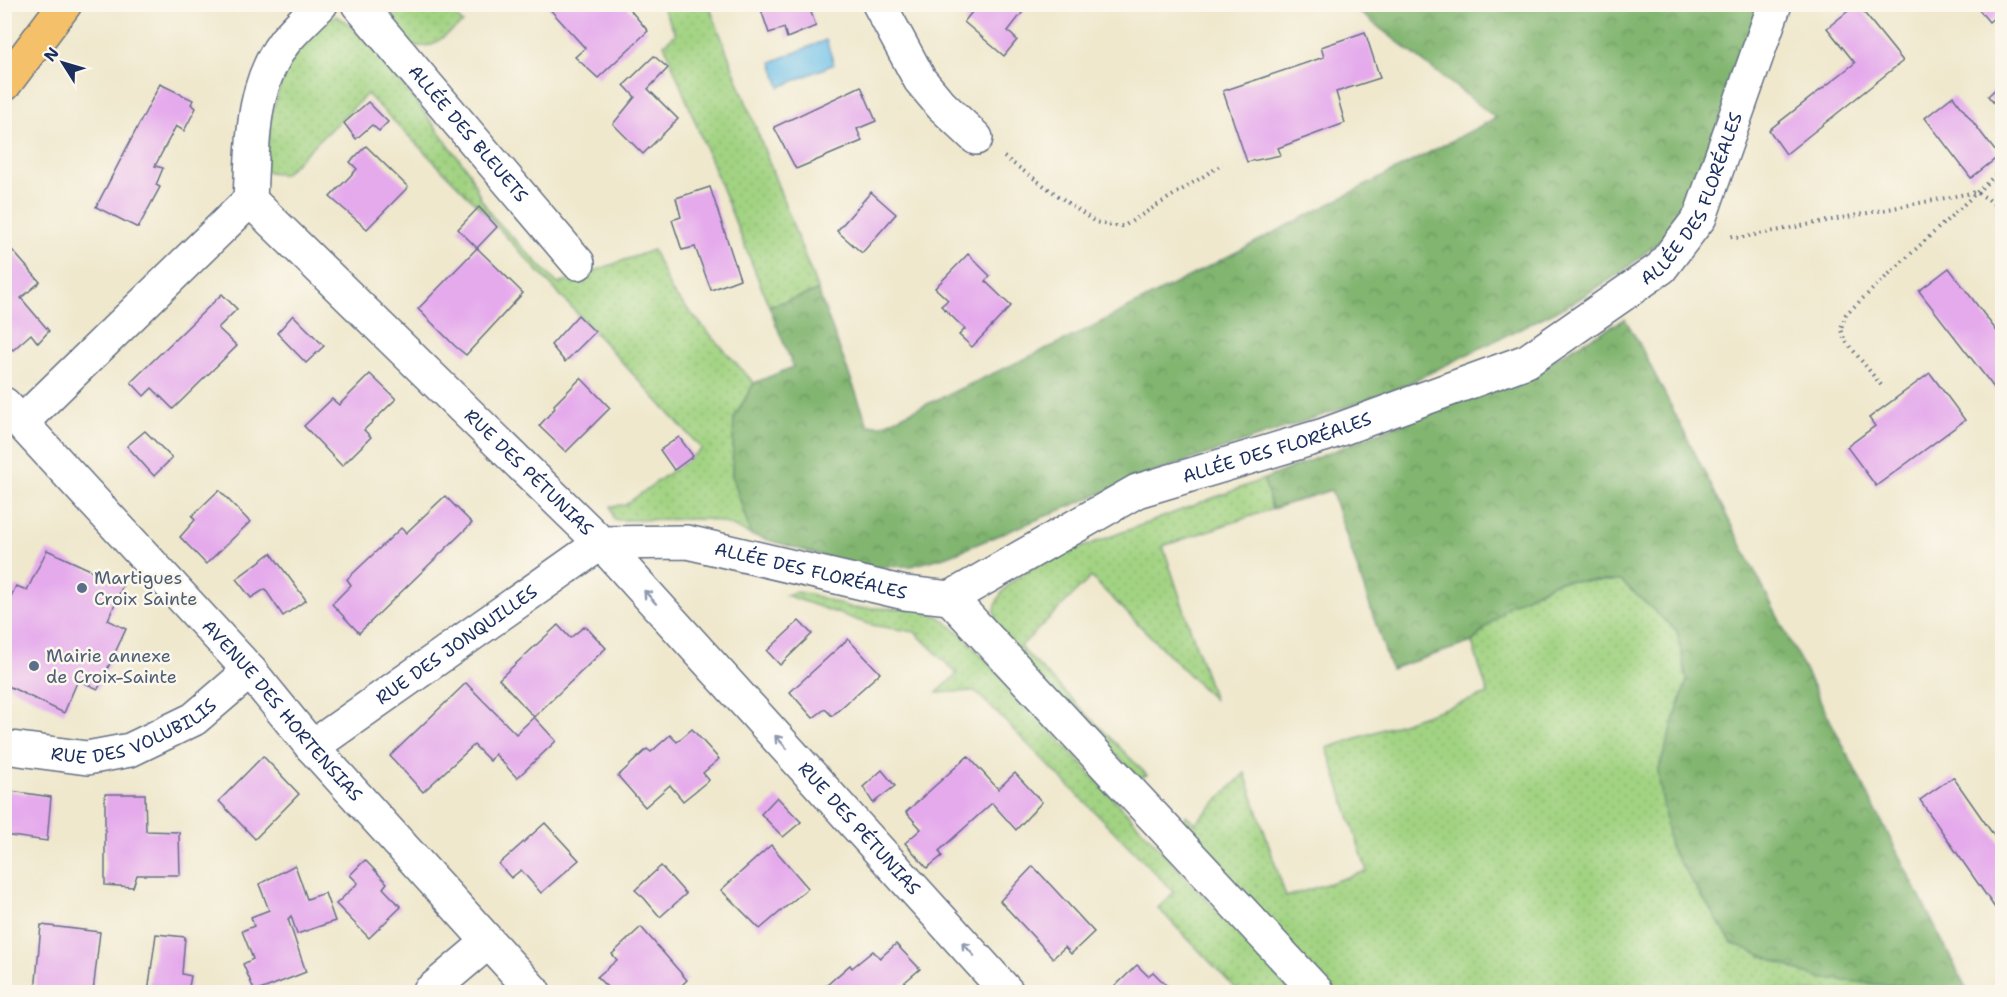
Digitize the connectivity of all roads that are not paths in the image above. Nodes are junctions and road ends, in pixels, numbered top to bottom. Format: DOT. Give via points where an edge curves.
graph roads {
  1 [pos="65,4"];
  2 [pos="321,4"];
  3 [pos="358,4"];
  4 [pos="879,4"];
  5 [pos="1775,4"];
  6 [pos="4,85"];
  7 [pos="976,138"];
  8 [pos="250,200"];
  9 [pos="578,263"];
  10 [pos="13,413"];
  11 [pos="602,543"];
  12 [pos="950,598"];
  13 [pos="250,671"];
  14 [pos="4,747"];
  15 [pos="312,747"];
  16 [pos="487,943"];
  17 [pos="429,993"];
  18 [pos="534,993"];
  19 [pos="1007,993"];
  20 [pos="1317,993"];
  1 -- 6 [label="main road"];
  2 -- 8 [label="street" via="285,41 265,76 255,113"];
  3 -- 9 [label="street, ALLÉE DES BLEUETS"];
  4 -- 7 [label="street" via="920,80"];
  5 -- 12 [label="street, ALLÉE DES FLORÉALES" via="1700,217 1661,268 1527,361 1324,435 1137,491"];
  8 -- 10 [label="street"];
  8 -- 11 [label="street, RUE DES PÉTUNIAS"];
  10 -- 13 [label="street, AVENUE DES HORTENSIAS"];
  11 -- 12 [label="street, ALLÉE DES FLORÉALES" via="687,542 905,593"];
  11 -- 15 [label="street, RUE DES JONQUILLES"];
  19 -- 11 [label="street, RUE DES PÉTUNIAS, one-way"];
  12 -- 20 [label="street"];
  13 -- 14 [label="street, RUE DES VOLUBILIS" via="194,718 130,750 87,758"];
  13 -- 15 [label="street, AVENUE DES HORTENSIAS"];
  15 -- 16 [label="street, AVENUE DES HORTENSIAS"];
  16 -- 17 [label="street"];
  16 -- 18 [label="street, AVENUE DES HORTENSIAS"];
}
